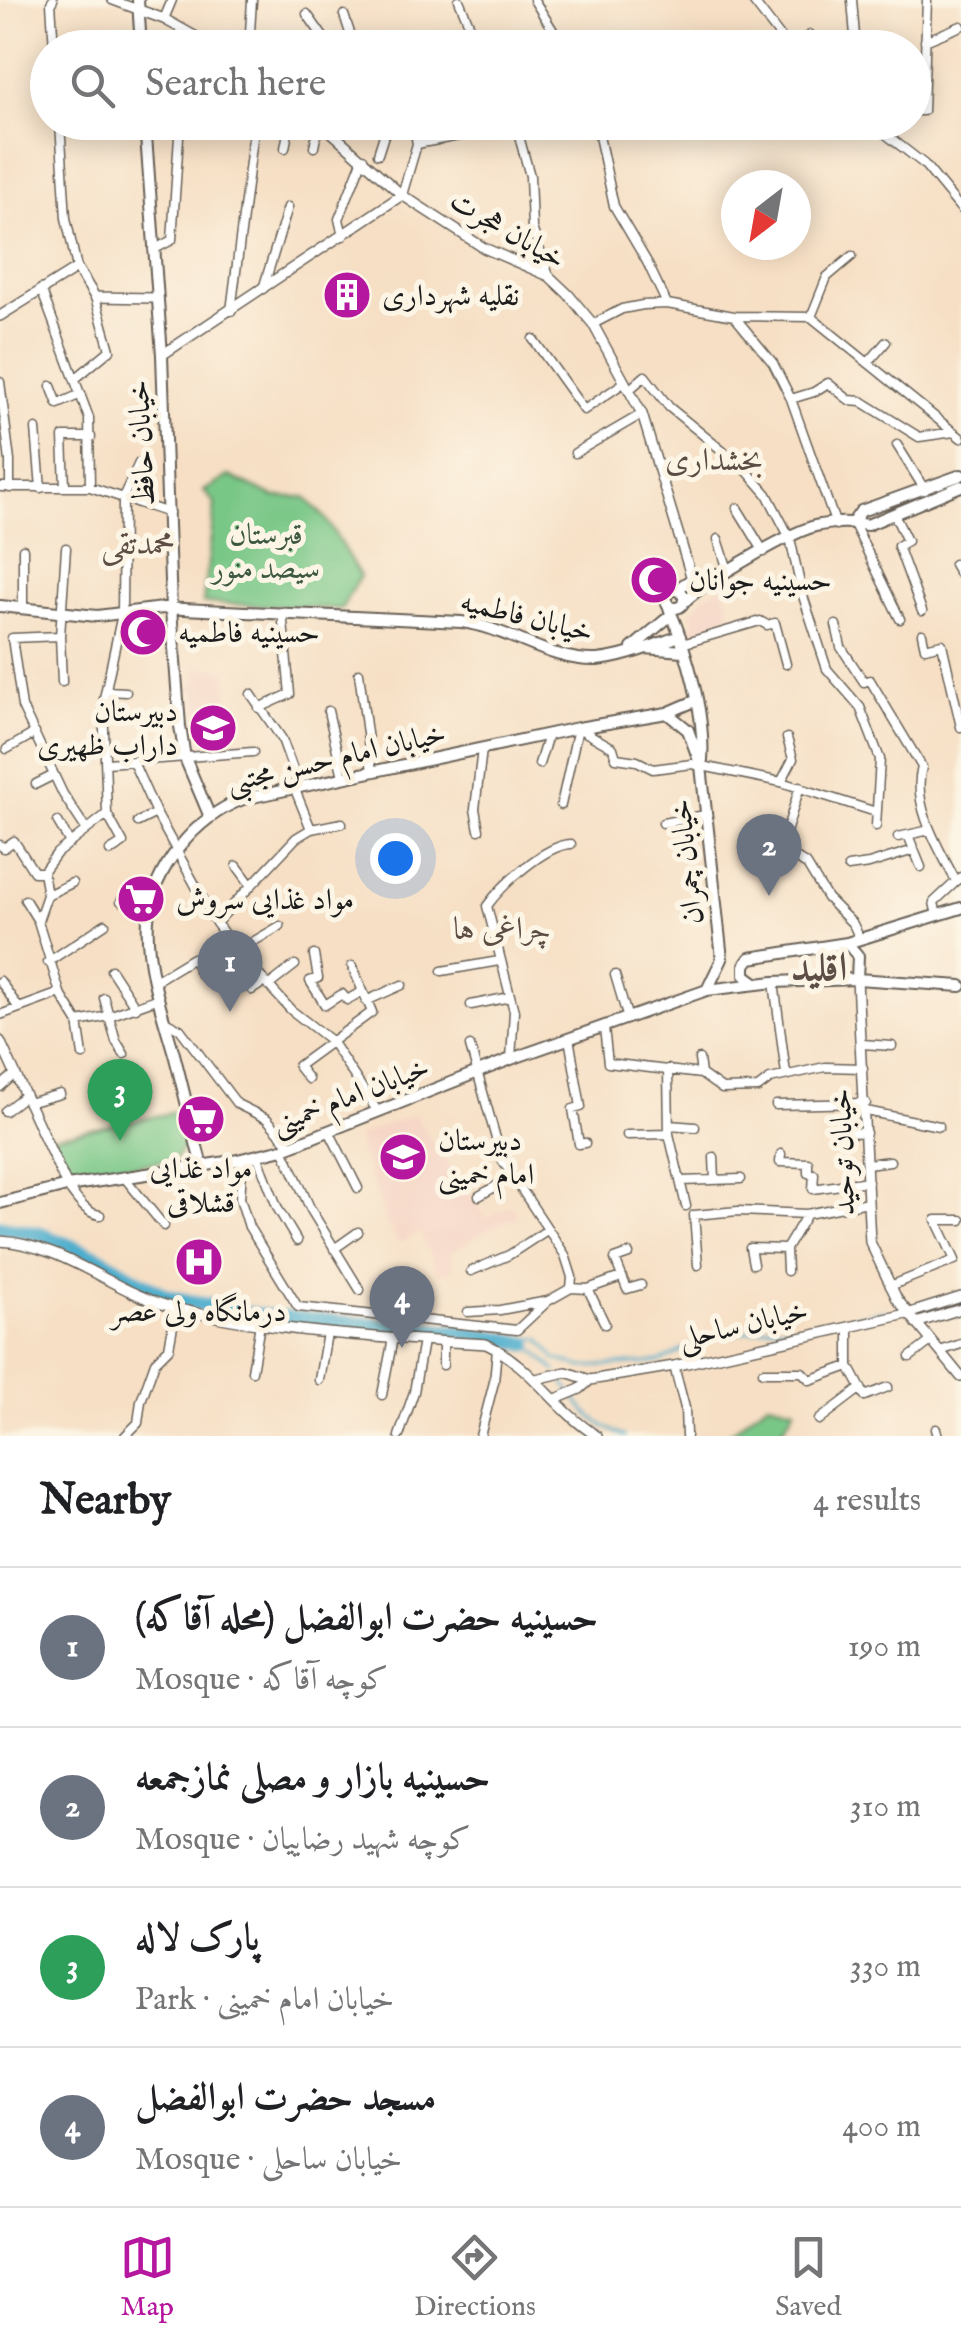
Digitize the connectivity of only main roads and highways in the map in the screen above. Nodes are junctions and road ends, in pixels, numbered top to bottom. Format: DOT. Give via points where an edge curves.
graph roads {
  1 [pos="138,5"];
  2 [pos="140,30"];
  3 [pos="147,140"];
  4 [pos="961,475"];
  5 [pos="961,486"];
  6 [pos="853,522"];
  7 [pos="695,584"];
  8 [pos="676,589"];
  9 [pos="684,602"];
  10 [pos="0,606"];
  11 [pos="171,609"];
  12 [pos="669,610"];
  13 [pos="681,641"];
  14 [pos="627,652"];
  15 [pos="696,701"];
  16 [pos="666,713"];
  17 [pos="702,766"];
  18 [pos="210,817"];
  19 [pos="961,908"];
  20 [pos="847,943"];
  21 [pos="750,958"];
  22 [pos="722,960"];
  23 [pos="857,978"];
  24 [pos="756,984"];
  25 [pos="961,986"];
  26 [pos="707,990"];
  27 [pos="202,1166"];
  28 [pos="0,1203"];
  1 -- 2 [label="main road"];
  3 -- 11 [label="main road, خیابان حافظ"];
  4 -- 6 [label="main road" via="860,512"];
  5 -- 6 [label="main road" via="867,525"];
  6 -- 7 [label="main road" via="818,525"];
  7 -- 8 [label="main road"];
  7 -- 9 [label="main road"];
  8 -- 9 [label="main road"];
  8 -- 12 [label="main road" via="668,593"];
  9 -- 12 [label="main road"];
  9 -- 13 [label="main road"];
  10 -- 11 [label="main road, خیابان فاطمیه" via="97,616"];
  11 -- 14 [label="main road, خیابان فاطمیه" via="469,623 591,660"];
  11 -- 18 [label="main road, خیابان حافظ" via="184,758"];
  12 -- 13 [label="main road"];
  12 -- 14 [label="main road"];
  13 -- 14 [label="main road, خیابان فاطمیه"];
  13 -- 15 [label="main road"];
  15 -- 16 [label="main road, خیابان امام حسن مجتبی"];
  15 -- 17 [label="main road"];
  16 -- 17 [label="main road, خیابان چمران" via="688,730"];
  16 -- 18 [label="main road, خیابان امام حسن مجتبی" via="243,798"];
  17 -- 22 [label="main road, خیابان چمران"];
  18 -- 27 [label="main road, خیابان امام حسن مجتبی" via="176,852 157,887 148,927 164,1021"];
  19 -- 20 [label="main road"];
  20 -- 21 [label="main road"];
  20 -- 23 [label="main road" via="858,956"];
  21 -- 22 [label="main road"];
  21 -- 24 [label="main road" via="745,975"];
  22 -- 26 [label="main road"];
  23 -- 24 [label="main road, خیابان امام خمینی"];
  23 -- 25 [label="main road, خیابان امام خمینی"];
  24 -- 26 [label="main road, خیابان امام خمینی"];
  26 -- 27 [label="main road, خیابان امام خمینی" via="287,1148"];
  27 -- 28 [label="main road, خیابان امام خمینی"];
}
